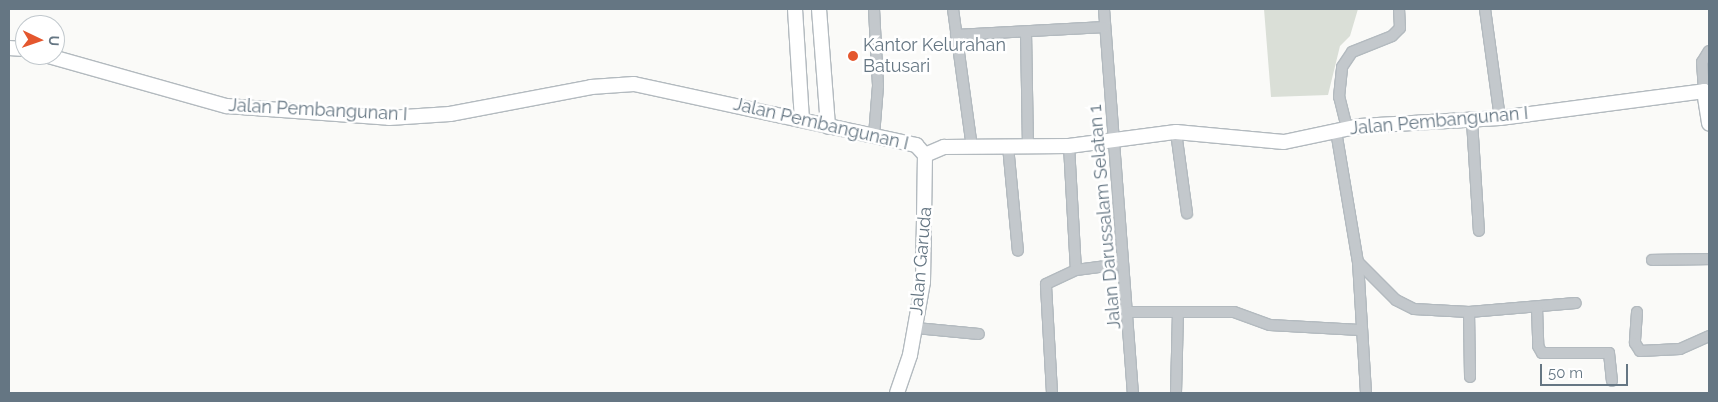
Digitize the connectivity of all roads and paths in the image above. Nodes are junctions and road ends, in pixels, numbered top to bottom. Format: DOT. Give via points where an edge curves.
graph roads {
  1 [pos="795,9"];
  2 [pos="819,9"];
  3 [pos="874,9"];
  4 [pos="953,9"];
  5 [pos="1104,9"];
  6 [pos="1399,9"];
  7 [pos="1485,9"];
  8 [pos="1105,27"];
  9 [pos="1026,32"];
  10 [pos="956,35"];
  11 [pos="1709,51"];
  12 [pos="65,61"];
  13 [pos="1706,91"];
  14 [pos="1500,118"];
  15 [pos="802,120"];
  16 [pos="1472,121"];
  17 [pos="1709,124"];
  18 [pos="828,127"];
  19 [pos="1342,130"];
  20 [pos="1176,132"];
  21 [pos="874,136"];
  22 [pos="1115,142"];
  23 [pos="1008,146"];
  24 [pos="1028,146"];
  25 [pos="1068,146"];
  26 [pos="972,147"];
  27 [pos="924,155"];
  28 [pos="1187,213"];
  29 [pos="1479,231"];
  30 [pos="1018,252"];
  31 [pos="1709,259"];
  32 [pos="1652,260"];
  33 [pos="1358,262"];
  34 [pos="1122,264"];
  35 [pos="1076,270"];
  36 [pos="1576,303"];
  37 [pos="1536,308"];
  38 [pos="1130,312"];
  39 [pos="1469,312"];
  40 [pos="1637,312"];
  41 [pos="1178,313"];
  42 [pos="916,328"];
  43 [pos="1360,330"];
  44 [pos="979,334"];
  45 [pos="1709,336"];
  46 [pos="1470,377"];
  47 [pos="1612,381"];
  48 [pos="897,393"];
  49 [pos="1052,393"];
  50 [pos="1133,393"];
  51 [pos="1176,393"];
  52 [pos="1366,393"];
  1 -- 15 [label="street"];
  2 -- 18 [label="street"];
  3 -- 21 [label="street" via="878,86"];
  4 -- 10 [label="street"];
  5 -- 8 [label="street, Jalan Darussalam Selatan 1"];
  6 -- 19 [label="street" via="1400,28 1392,36 1352,52 1342,66 1339,97"];
  7 -- 14 [label="street"];
  8 -- 9 [label="street"];
  8 -- 22 [label="street, Jalan Darussalam Selatan 1"];
  9 -- 10 [label="street"];
  9 -- 24 [label="street"];
  10 -- 26 [label="street"];
  11 -- 13 [label="street" via="1702,62"];
  12 -- 15 [label="street, Jalan Pembangunan I" via="122,80 257,110 389,118 450,114 591,87 634,84"];
  13 -- 14 [label="street, Jalan Pembangunan I"];
  13 -- 17 [label="street"];
  14 -- 16 [label="street, Jalan Pembangunan I"];
  15 -- 18 [label="street, Jalan Pembangunan I"];
  16 -- 19 [label="street, Jalan Pembangunan I"];
  16 -- 29 [label="street"];
  18 -- 21 [label="street, Jalan Pembangunan I"];
  19 -- 20 [label="street, Jalan Pembangunan I" via="1265,142"];
  19 -- 33 [label="street"];
  20 -- 22 [label="street, Jalan Pembangunan I"];
  20 -- 28 [label="street"];
  21 -- 27 [label="street, Jalan Pembangunan I" via="916,146"];
  22 -- 25 [label="street, Jalan Pembangunan I"];
  22 -- 34 [label="street, Jalan Darussalam Selatan 1"];
  23 -- 24 [label="street, Jalan Pembangunan I"];
  23 -- 26 [label="street, Jalan Pembangunan I"];
  23 -- 30 [label="street"];
  24 -- 25 [label="street, Jalan Pembangunan I"];
  25 -- 35 [label="street"];
  26 -- 27 [label="street, Jalan Pembangunan I" via="944,146"];
  27 -- 42 [label="street, Jalan Garuda" via="927,223"];
  31 -- 32 [label="street"];
  33 -- 39 [label="street" via="1383,288 1414,309"];
  33 -- 43 [label="street"];
  34 -- 35 [label="street"];
  34 -- 38 [label="street, Jalan Darussalam Selatan 1"];
  35 -- 49 [label="street" via="1046,284"];
  36 -- 37 [label="street"];
  37 -- 39 [label="street"];
  37 -- 47 [label="street" via="1538,346 1542,353 1609,353"];
  38 -- 41 [label="street"];
  38 -- 50 [label="street, Jalan Darussalam Selatan 1"];
  39 -- 46 [label="street"];
  40 -- 45 [label="street" via="1635,343 1640,351 1680,349"];
  41 -- 43 [label="street" via="1234,312 1270,325"];
  41 -- 51 [label="street"];
  42 -- 44 [label="street"];
  42 -- 48 [label="street, Jalan Garuda"];
  43 -- 52 [label="street"];
}
